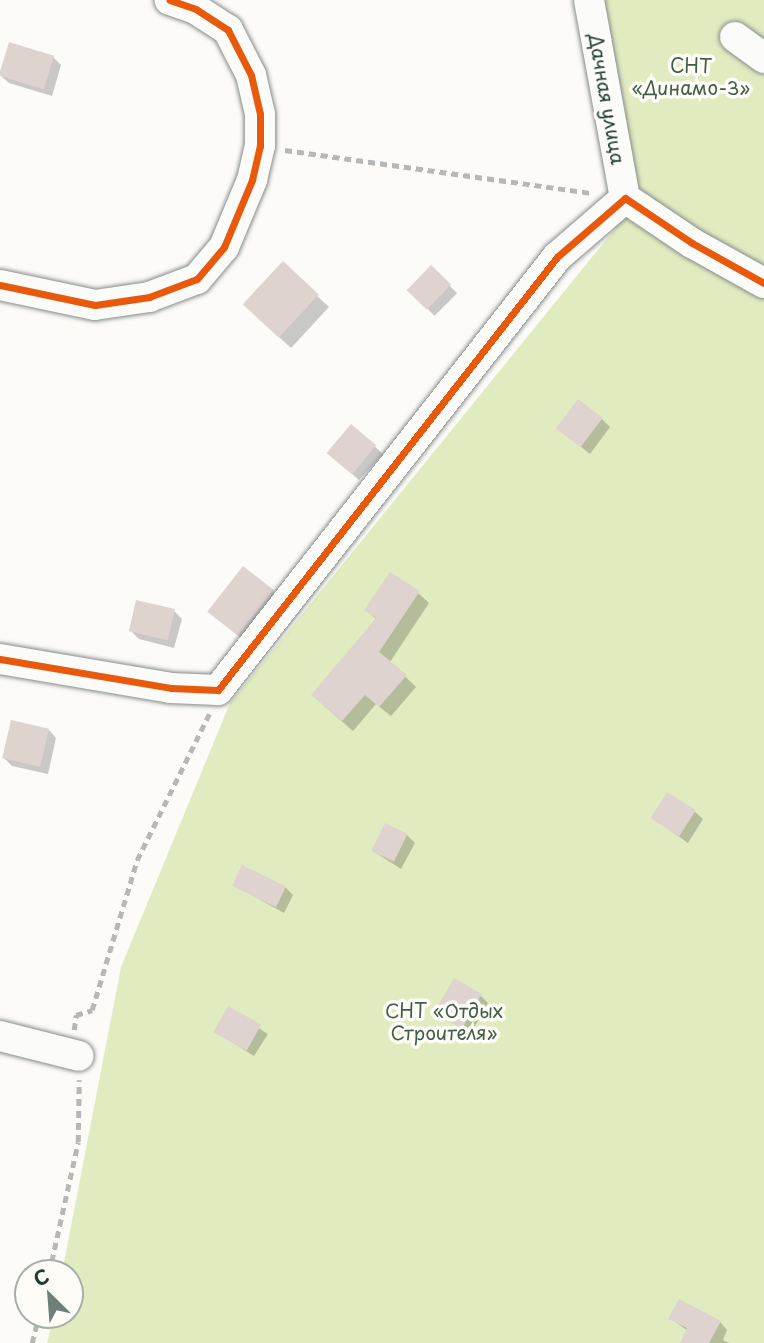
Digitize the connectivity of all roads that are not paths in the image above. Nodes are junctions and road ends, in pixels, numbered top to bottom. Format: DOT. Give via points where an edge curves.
graph roads {
  1 [pos="170,0"];
  2 [pos="589,0"];
  3 [pos="735,37"];
  4 [pos="764,58"];
  5 [pos="625,198"];
  6 [pos="764,283"];
  7 [pos="0,285"];
  8 [pos="0,659"];
  9 [pos="0,1036"];
  10 [pos="79,1056"];
  1 -- 7 [label="street" via="196,9 228,30 251,75 260,114 260,146 241,215 224,247 197,279 149,297 95,305"];
  2 -- 5 [label="street, Дачная улица"];
  3 -- 4 [label="street"];
  5 -- 6 [label="street"];
  5 -- 8 [label="street" via="557,257 218,690 171,688"];
  9 -- 10 [label="street"];
}
